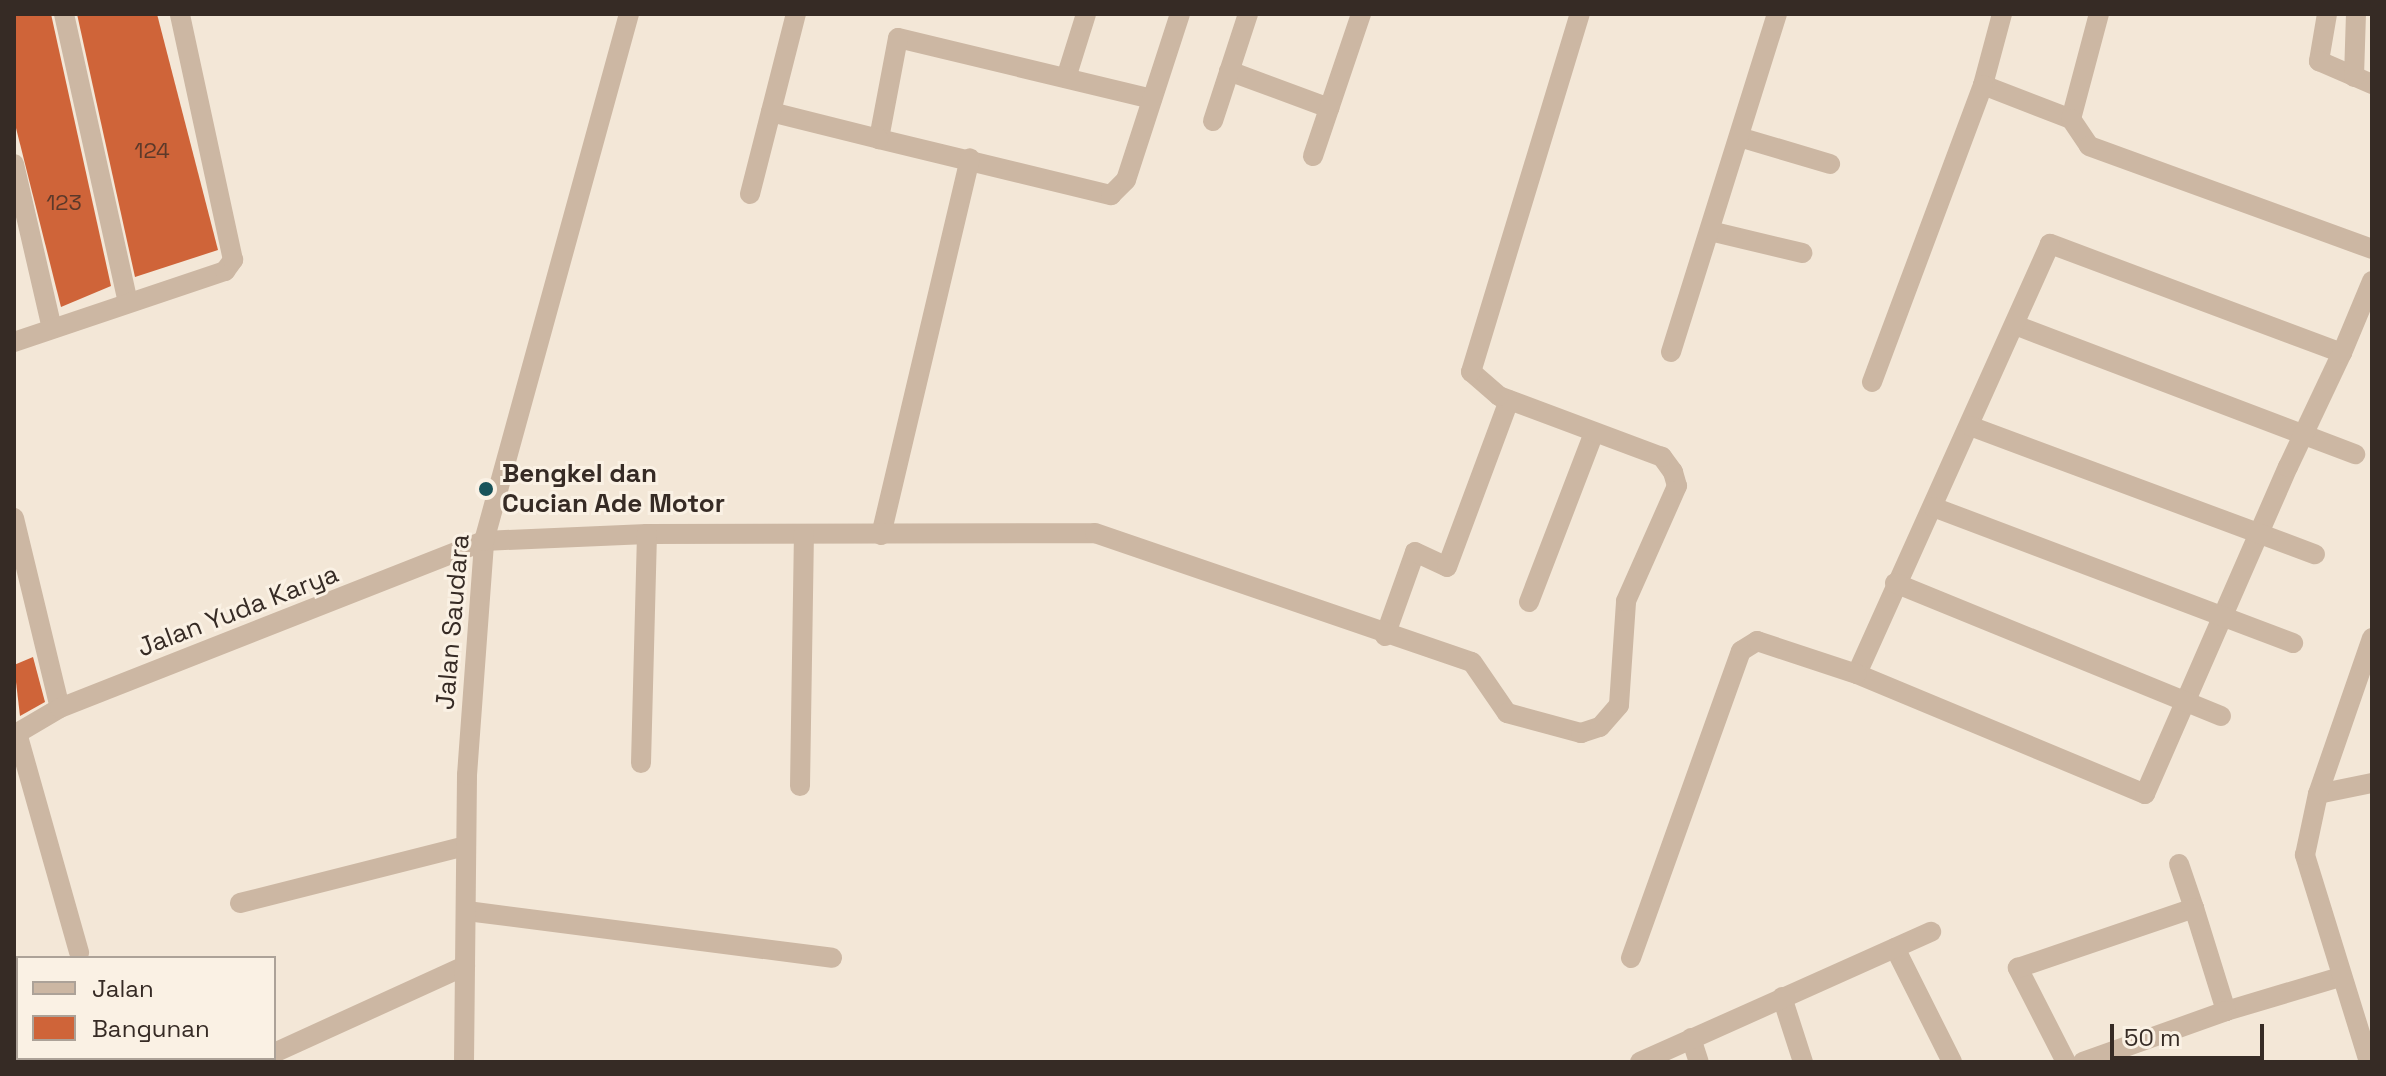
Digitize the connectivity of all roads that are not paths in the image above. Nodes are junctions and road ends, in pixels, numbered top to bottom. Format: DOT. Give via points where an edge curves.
graph roads {
  1 [pos="64,14"];
  2 [pos="180,14"];
  3 [pos="629,14"];
  4 [pos="796,14"];
  5 [pos="1086,14"];
  6 [pos="1180,14"];
  7 [pos="1248,14"];
  8 [pos="1361,14"];
  9 [pos="1580,14"];
  10 [pos="1777,14"];
  11 [pos="2002,14"];
  12 [pos="2099,14"];
  13 [pos="2327,14"];
  14 [pos="2356,14"];
  15 [pos="1229,71"];
  16 [pos="1066,78"];
  17 [pos="2363,81"];
  18 [pos="1983,85"];
  19 [pos="1152,99"];
  20 [pos="1329,108"];
  21 [pos="771,112"];
  22 [pos="2071,119"];
  23 [pos="1213,121"];
  24 [pos="1739,137"];
  25 [pos="879,139"];
  26 [pos="1313,156"];
  27 [pos="970,158"];
  28 [pos="14,164"];
  29 [pos="1830,164"];
  30 [pos="750,194"];
  31 [pos="1710,231"];
  32 [pos="2372,249"];
  33 [pos="1802,253"];
  34 [pos="2372,281"];
  35 [pos="127,299"];
  36 [pos="2015,325"];
  37 [pos="52,328"];
  38 [pos="14,342"];
  39 [pos="1671,352"];
  40 [pos="2342,353"];
  41 [pos="1872,382"];
  42 [pos="1509,400"];
  43 [pos="1970,426"];
  44 [pos="1594,433"];
  45 [pos="2302,434"];
  46 [pos="2355,454"];
  47 [pos="1933,507"];
  48 [pos="14,518"];
  49 [pos="2258,533"];
  50 [pos="647,534"];
  51 [pos="804,534"];
  52 [pos="881,535"];
  53 [pos="484,541"];
  54 [pos="2315,554"];
  55 [pos="1895,583"];
  56 [pos="1529,602"];
  57 [pos="2224,620"];
  58 [pos="1385,636"];
  59 [pos="2372,638"];
  60 [pos="2293,643"];
  61 [pos="1857,674"];
  62 [pos="2184,704"];
  63 [pos="60,708"];
  64 [pos="2221,716"];
  65 [pos="15,734"];
  66 [pos="641,763"];
  67 [pos="2372,783"];
  68 [pos="800,786"];
  69 [pos="2318,794"];
  70 [pos="466,846"];
  71 [pos="2179,864"];
  72 [pos="240,903"];
  73 [pos="2194,908"];
  74 [pos="467,911"];
  75 [pos="1931,932"];
  76 [pos="1895,948"];
  77 [pos="79,952"];
  78 [pos="832,958"];
  79 [pos="1631,958"];
  80 [pos="465,966"];
  81 [pos="2340,977"];
  82 [pos="1782,997"];
  83 [pos="2226,1011"];
  84 [pos="1691,1038"];
  85 [pos="276,1052"];
  86 [pos="464,1062"];
  87 [pos="1640,1062"];
  88 [pos="1699,1062"];
  89 [pos="1803,1062"];
  90 [pos="1952,1062"];
  91 [pos="2066,1062"];
  92 [pos="2083,1062"];
  93 [pos="2369,1062"];
  1 -- 35 [label="street"];
  2 -- 35 [label="street" via="233,260 225,271"];
  3 -- 53 [label="street, Jalan Saudara"];
  4 -- 21 [label="street"];
  5 -- 16 [label="street"];
  6 -- 19 [label="street"];
  7 -- 15 [label="street"];
  8 -- 20 [label="street"];
  9 -- 42 [label="street" via="1471,372"];
  10 -- 24 [label="street"];
  11 -- 18 [label="street"];
  12 -- 22 [label="street"];
  13 -- 17 [label="street" via="2319,61"];
  14 -- 17 [label="street"];
  15 -- 20 [label="street"];
  15 -- 23 [label="street"];
  16 -- 19 [label="street"];
  16 -- 25 [label="street" via="898,38"];
  18 -- 22 [label="street"];
  18 -- 41 [label="street"];
  19 -- 27 [label="street" via="1126,180 1111,195"];
  20 -- 26 [label="street"];
  21 -- 25 [label="street"];
  21 -- 30 [label="street"];
  22 -- 32 [label="street" via="2089,146"];
  24 -- 29 [label="street"];
  24 -- 31 [label="street"];
  25 -- 27 [label="street"];
  27 -- 52 [label="street"];
  28 -- 37 [label="street"];
  31 -- 33 [label="street"];
  31 -- 39 [label="street"];
  34 -- 40 [label="street"];
  35 -- 37 [label="street"];
  36 -- 40 [label="street" via="2050,244"];
  36 -- 43 [label="street"];
  36 -- 45 [label="street"];
  37 -- 38 [label="street"];
  40 -- 45 [label="street"];
  42 -- 44 [label="street"];
  42 -- 58 [label="street" via="1447,567 1415,552"];
  43 -- 47 [label="street"];
  43 -- 49 [label="street"];
  44 -- 56 [label="street"];
  44 -- 58 [label="street, Jalan Yuda Karya" via="1662,457 1677,486 1626,601 1619,705 1600,727 1581,733 1507,713 1472,662"];
  45 -- 46 [label="street"];
  45 -- 49 [label="street"];
  47 -- 55 [label="street"];
  47 -- 57 [label="street"];
  48 -- 63 [label="street"];
  49 -- 54 [label="street"];
  49 -- 57 [label="street"];
  50 -- 51 [label="street, Jalan Yuda Karya"];
  50 -- 53 [label="street, Jalan Yuda Karya"];
  50 -- 66 [label="street"];
  51 -- 52 [label="street, Jalan Yuda Karya"];
  51 -- 68 [label="street"];
  52 -- 58 [label="street, Jalan Yuda Karya" via="1095,533"];
  53 -- 63 [label="street, Jalan Yuda Karya"];
  53 -- 70 [label="street, Jalan Saudara"];
  55 -- 61 [label="street"];
  55 -- 62 [label="street"];
  57 -- 60 [label="street"];
  57 -- 62 [label="street"];
  59 -- 69 [label="street"];
  61 -- 62 [label="street" via="2145,794"];
  61 -- 79 [label="street" via="1757,641 1741,651"];
  62 -- 64 [label="street"];
  63 -- 65 [label="street, Jalan Yuda Karya"];
  65 -- 77 [label="street"];
  67 -- 69 [label="street"];
  69 -- 81 [label="street" via="2305,855"];
  70 -- 72 [label="street"];
  70 -- 74 [label="street, Jalan Saudara"];
  71 -- 73 [label="street"];
  73 -- 83 [label="street"];
  73 -- 91 [label="street" via="2018,968"];
  74 -- 78 [label="street"];
  74 -- 80 [label="street, Jalan Saudara"];
  75 -- 76 [label="street"];
  76 -- 82 [label="street"];
  76 -- 90 [label="street"];
  80 -- 85 [label="street"];
  80 -- 86 [label="street, Jalan Saudara"];
  81 -- 83 [label="street"];
  81 -- 93 [label="street"];
  82 -- 84 [label="street"];
  82 -- 89 [label="street"];
  83 -- 92 [label="street"];
  84 -- 87 [label="street"];
  84 -- 88 [label="street"];
}
